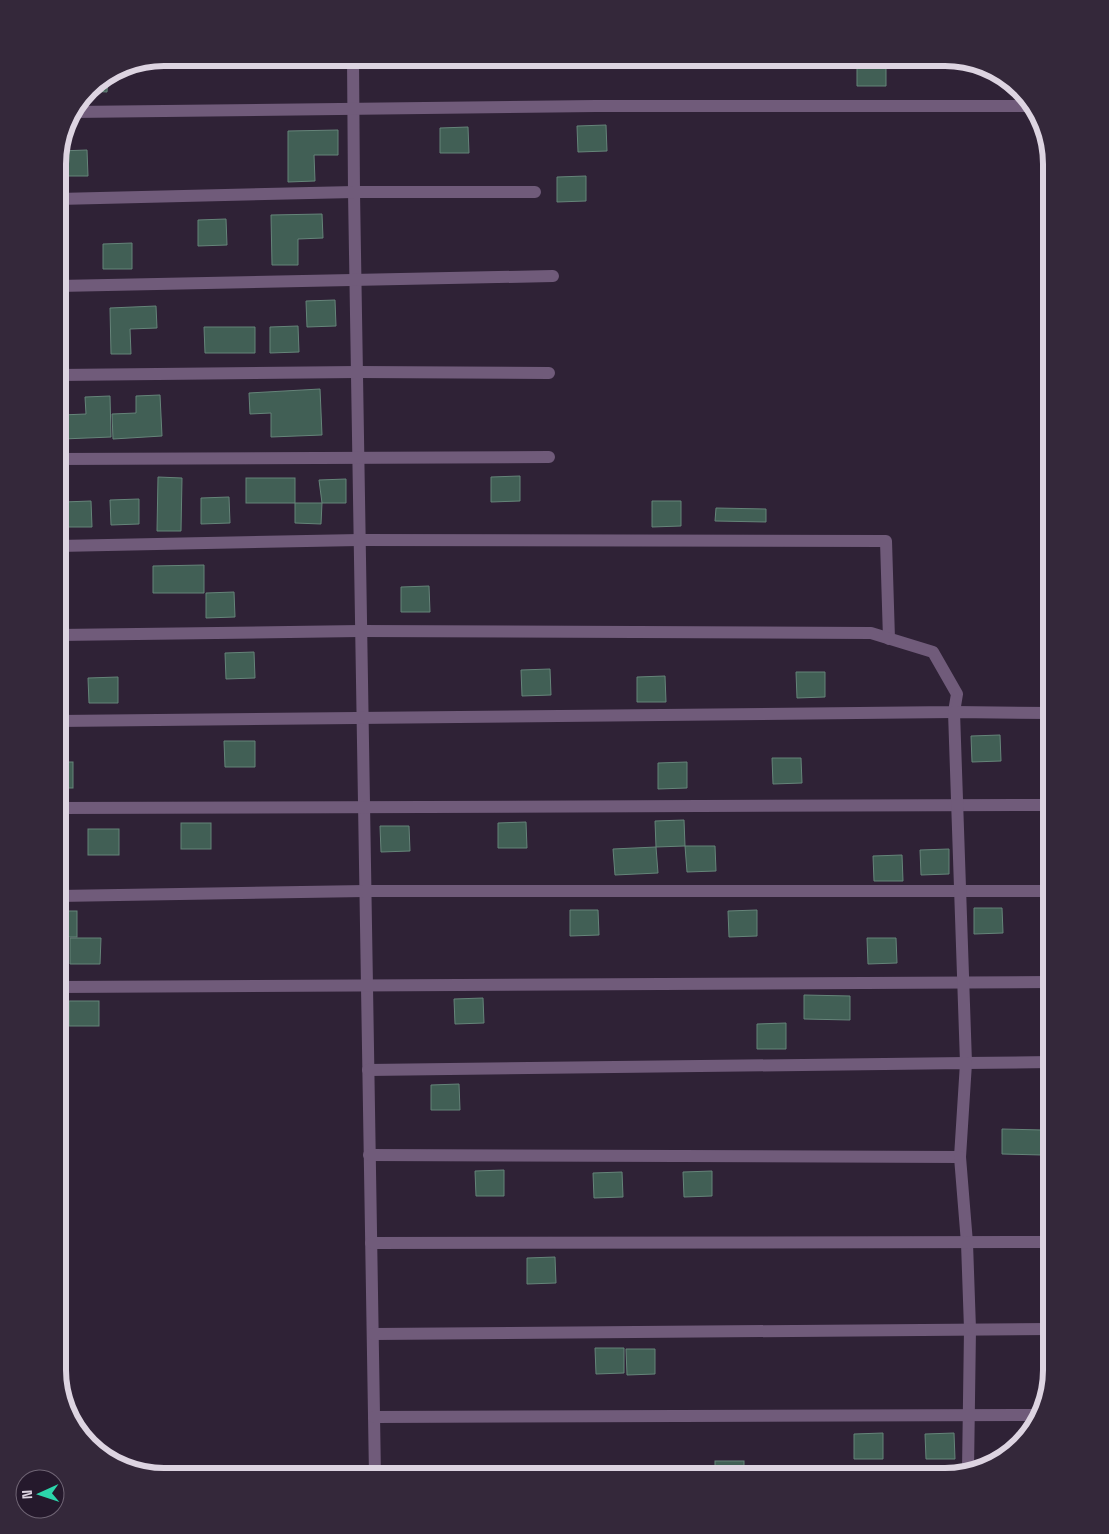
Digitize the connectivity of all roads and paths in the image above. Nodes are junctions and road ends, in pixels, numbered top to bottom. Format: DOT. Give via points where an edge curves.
graph roads {
  1 [pos="353,66"];
  2 [pos="1024,106"];
  3 [pos="353,109"];
  4 [pos="82,112"];
  5 [pos="354,192"];
  6 [pos="535,192"];
  7 [pos="66,199"];
  8 [pos="553,276"];
  9 [pos="355,279"];
  10 [pos="66,286"];
  11 [pos="357,372"];
  12 [pos="549,373"];
  13 [pos="66,375"];
  14 [pos="358,457"];
  15 [pos="549,457"];
  16 [pos="66,459"];
  17 [pos="359,540"];
  18 [pos="66,546"];
  19 [pos="360,631"];
  20 [pos="66,635"];
  21 [pos="889,639"];
  22 [pos="954,712"];
  23 [pos="1043,713"];
  24 [pos="362,716"];
  25 [pos="66,721"];
  26 [pos="958,805"];
  27 [pos="1043,805"];
  28 [pos="363,806"];
  29 [pos="66,808"];
  30 [pos="1043,891"];
  31 [pos="365,892"];
  32 [pos="960,892"];
  33 [pos="66,896"];
  34 [pos="1043,982"];
  35 [pos="964,983"];
  36 [pos="366,984"];
  37 [pos="66,987"];
  38 [pos="1043,1062"];
  39 [pos="966,1063"];
  40 [pos="368,1070"];
  41 [pos="369,1155"];
  42 [pos="960,1157"];
  43 [pos="1043,1242"];
  44 [pos="371,1243"];
  45 [pos="967,1243"];
  46 [pos="970,1329"];
  47 [pos="1043,1329"];
  48 [pos="373,1334"];
  49 [pos="968,1415"];
  50 [pos="1032,1415"];
  51 [pos="374,1417"];
  52 [pos="968,1464"];
  53 [pos="375,1468"];
  1 -- 3 [label="street"];
  2 -- 3 [label="street"];
  3 -- 4 [label="street"];
  3 -- 5 [label="street"];
  5 -- 6 [label="street"];
  5 -- 7 [label="street"];
  5 -- 9 [label="street"];
  8 -- 9 [label="street"];
  9 -- 10 [label="street"];
  9 -- 11 [label="street"];
  11 -- 12 [label="street"];
  11 -- 13 [label="street"];
  11 -- 14 [label="street"];
  14 -- 15 [label="street"];
  14 -- 16 [label="street"];
  14 -- 17 [label="street"];
  17 -- 18 [label="street"];
  17 -- 19 [label="street"];
  17 -- 21 [label="street" via="886,541"];
  19 -- 20 [label="street"];
  19 -- 21 [label="street" via="871,633"];
  19 -- 24 [label="street"];
  21 -- 22 [label="street" via="933,652 957,694"];
  22 -- 23 [label="street"];
  22 -- 24 [label="street"];
  22 -- 26 [label="street"];
  24 -- 25 [label="street"];
  24 -- 28 [label="street"];
  26 -- 27 [label="street"];
  26 -- 28 [label="street"];
  26 -- 32 [label="street"];
  28 -- 29 [label="street"];
  28 -- 31 [label="street"];
  30 -- 32 [label="street"];
  31 -- 32 [label="street"];
  31 -- 33 [label="street"];
  31 -- 36 [label="street"];
  32 -- 35 [label="street"];
  34 -- 35 [label="street"];
  35 -- 36 [label="street"];
  35 -- 39 [label="street"];
  36 -- 37 [label="street"];
  36 -- 40 [label="street"];
  38 -- 39 [label="street"];
  39 -- 40 [label="street"];
  39 -- 42 [label="street"];
  40 -- 41 [label="street"];
  41 -- 42 [label="street"];
  41 -- 44 [label="street"];
  42 -- 45 [label="street"];
  43 -- 45 [label="street"];
  44 -- 45 [label="street"];
  44 -- 48 [label="street"];
  45 -- 46 [label="street"];
  46 -- 47 [label="street"];
  46 -- 48 [label="street"];
  46 -- 49 [label="street"];
  48 -- 51 [label="street"];
  49 -- 50 [label="street"];
  49 -- 51 [label="street"];
  49 -- 52 [label="street"];
  51 -- 53 [label="street"];
}
